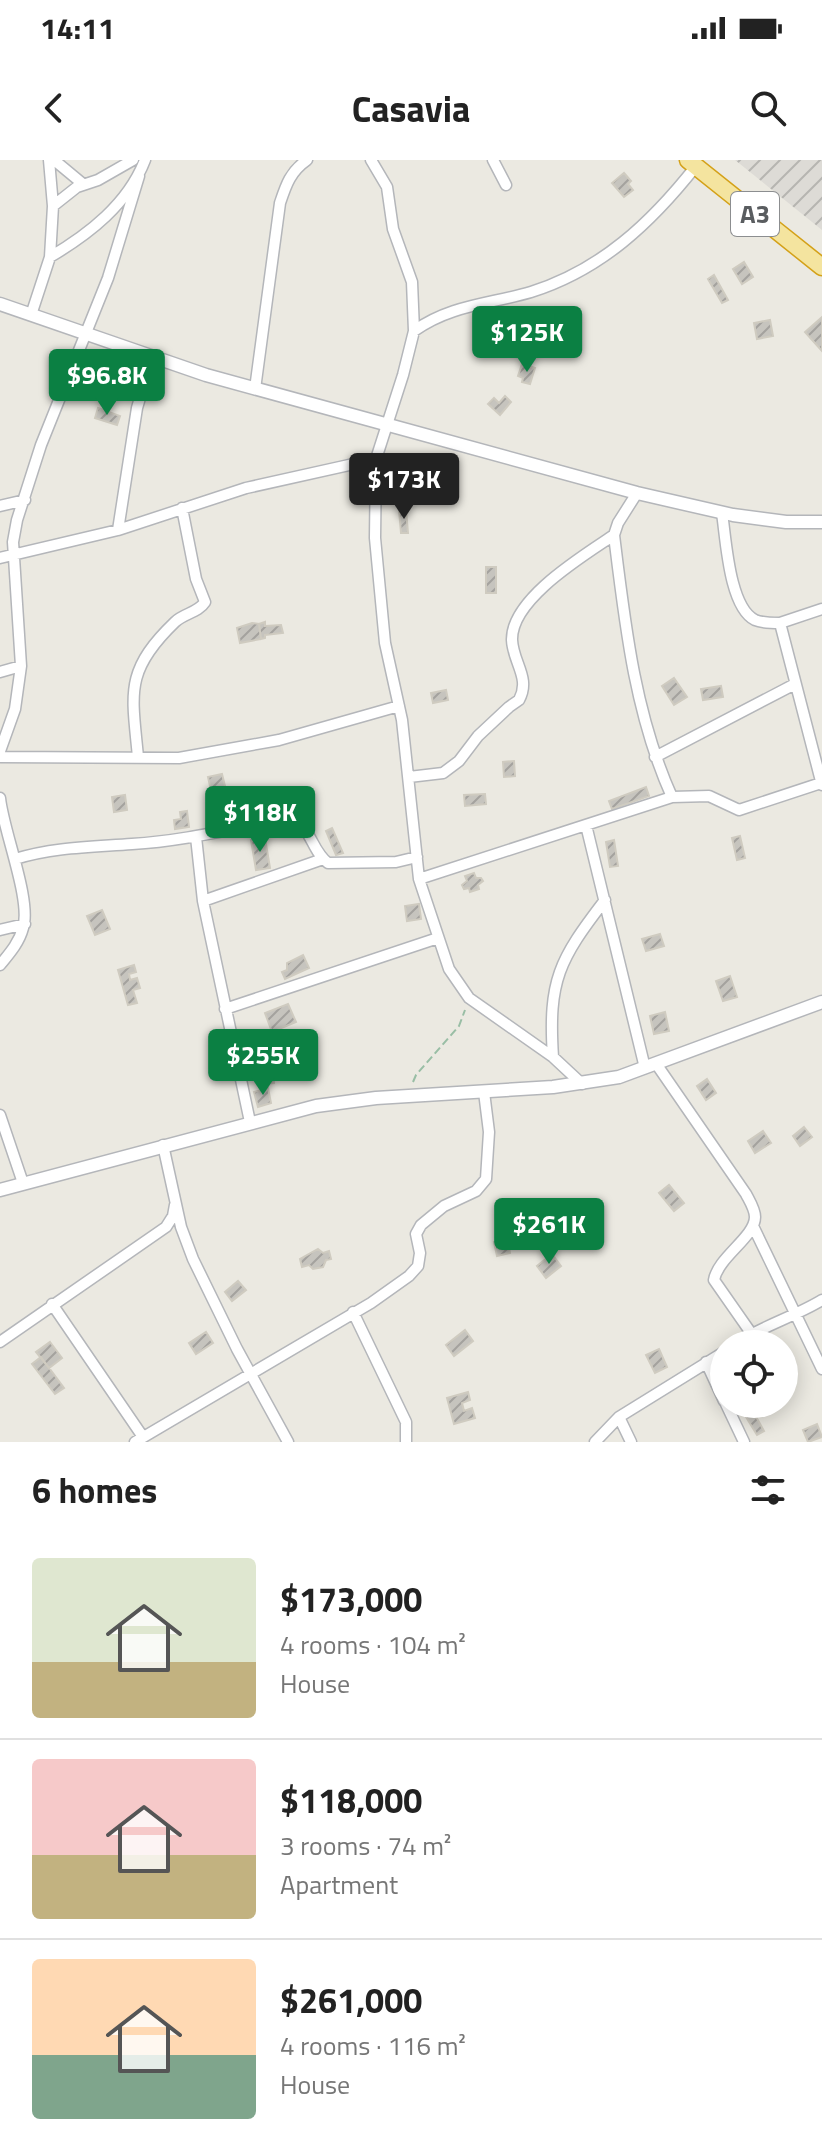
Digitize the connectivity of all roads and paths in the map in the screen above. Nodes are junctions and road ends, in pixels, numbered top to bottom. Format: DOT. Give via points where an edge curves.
graph roads {
  1 [pos="52,160"];
  2 [pos="133,160"];
  3 [pos="145,160"];
  4 [pos="307,160"];
  5 [pos="371,160"];
  6 [pos="493,160"];
  7 [pos="692,163"];
  8 [pos="139,176"];
  9 [pos="83,184"];
  10 [pos="506,185"];
  11 [pos="53,206"];
  12 [pos="50,257"];
  13 [pos="822,267"];
  14 [pos="0,304"];
  15 [pos="31,315"];
  16 [pos="414,331"];
  17 [pos="86,333"];
  18 [pos="152,357"];
  19 [pos="255,389"];
  20 [pos="387,424"];
  21 [pos="376,459"];
  22 [pos="637,493"];
  23 [pos="25,500"];
  24 [pos="0,506"];
  25 [pos="182,508"];
  26 [pos="722,513"];
  27 [pos="822,522"];
  28 [pos="118,530"];
  29 [pos="614,535"];
  30 [pos="14,554"];
  31 [pos="0,558"];
  32 [pos="822,609"];
  33 [pos="780,623"];
  34 [pos="21,666"];
  35 [pos="0,672"];
  36 [pos="795,684"];
  37 [pos="399,706"];
  38 [pos="0,754"];
  39 [pos="138,757"];
  40 [pos="655,757"];
  41 [pos="409,777"];
  42 [pos="822,784"];
  43 [pos="672,797"];
  44 [pos="0,798"];
  45 [pos="0,809"];
  46 [pos="586,825"];
  47 [pos="196,837"];
  48 [pos="417,857"];
  49 [pos="15,859"];
  50 [pos="323,859"];
  51 [pos="419,879"];
  52 [pos="605,900"];
  53 [pos="203,901"];
  54 [pos="25,924"];
  55 [pos="0,930"];
  56 [pos="438,938"];
  57 [pos="0,965"];
  58 [pos="469,998"];
  59 [pos="822,1002"];
  60 [pos="225,1009"];
  61 [pos="553,1057"];
  62 [pos="651,1067"];
  63 [pos="582,1084"];
  64 [pos="484,1092"];
  65 [pos="409,1096"];
  66 [pos="0,1115"];
  67 [pos="250,1122"];
  68 [pos="163,1145"];
  69 [pos="23,1183"];
  70 [pos="0,1190"];
  71 [pos="176,1203"];
  72 [pos="753,1226"];
  73 [pos="822,1300"];
  74 [pos="52,1304"];
  75 [pos="353,1312"];
  76 [pos="796,1315"];
  77 [pos="749,1330"];
  78 [pos="758,1330"];
  79 [pos="0,1342"];
  80 [pos="710,1360"];
  81 [pos="706,1362"];
  82 [pos="822,1369"];
  83 [pos="710,1370"];
  84 [pos="250,1372"];
  85 [pos="619,1417"];
  86 [pos="733,1418"];
  87 [pos="140,1440"];
  88 [pos="288,1442"];
  89 [pos="406,1442"];
  90 [pos="595,1442"];
  91 [pos="631,1442"];
  92 [pos="744,1442"];
  1 -- 9 [label="street"];
  1 -- 11 [label="street"];
  2 -- 9 [label="street"];
  3 -- 8 [label="street"];
  4 -- 19 [label="street" via="294,169 280,203"];
  5 -- 16 [label="street" via="387,187 393,229 412,282"];
  6 -- 10 [label="street"];
  7 -- 13 [label="highway, A3"];
  7 -- 16 [label="street" via="641,229 593,265 530,292 453,309"];
  8 -- 12 [label="street" via="92,230"];
  8 -- 17 [label="street"];
  9 -- 11 [label="street"];
  11 -- 12 [label="street"];
  12 -- 15 [label="street"];
  14 -- 15 [label="street"];
  15 -- 17 [label="street"];
  16 -- 20 [label="street"];
  17 -- 18 [label="street"];
  17 -- 23 [label="street"];
  18 -- 19 [label="street"];
  18 -- 28 [label="street" via="137,408"];
  19 -- 20 [label="street"];
  20 -- 21 [label="street"];
  20 -- 22 [label="street"];
  21 -- 25 [label="street"];
  21 -- 37 [label="street" via="378,581"];
  22 -- 26 [label="street"];
  22 -- 29 [label="street"];
  23 -- 24 [label="street"];
  23 -- 30 [label="street"];
  25 -- 28 [label="street"];
  25 -- 39 [label="street" via="205,602 176,621 138,669 133,686"];
  26 -- 27 [label="street"];
  26 -- 33 [label="street" via="736,597 754,619"];
  28 -- 30 [label="street"];
  29 -- 40 [label="street" via="628,652"];
  29 -- 41 [label="street" via="567,568 516,619 512,641 525,682 519,700 443,773"];
  30 -- 31 [label="street"];
  30 -- 34 [label="street"];
  32 -- 33 [label="street"];
  33 -- 36 [label="street"];
  34 -- 35 [label="street"];
  34 -- 38 [label="street" via="15,709"];
  36 -- 40 [label="street"];
  36 -- 42 [label="street"];
  37 -- 39 [label="street" via="279,740 179,758"];
  37 -- 41 [label="street"];
  38 -- 39 [label="street"];
  40 -- 43 [label="street"];
  41 -- 48 [label="street"];
  42 -- 43 [label="street" via="739,810 709,796"];
  43 -- 46 [label="street"];
  44 -- 45 [label="street"];
  45 -- 49 [label="street"];
  46 -- 51 [label="street"];
  46 -- 52 [label="street"];
  47 -- 49 [label="street" via="61,848"];
  47 -- 50 [label="street" via="296,820"];
  47 -- 53 [label="street"];
  48 -- 50 [label="street" via="338,864"];
  48 -- 51 [label="street"];
  49 -- 54 [label="street"];
  50 -- 53 [label="street"];
  51 -- 56 [label="street"];
  52 -- 61 [label="street" via="565,956 557,978"];
  52 -- 62 [label="street"];
  53 -- 60 [label="street"];
  54 -- 55 [label="street"];
  54 -- 57 [label="street"];
  56 -- 58 [label="street" via="449,969"];
  56 -- 60 [label="street"];
  58 -- 61 [label="street"];
  58 -- 65 [label="path" via="459,1026 416,1075"];
  59 -- 62 [label="street"];
  60 -- 67 [label="street"];
  61 -- 63 [label="street"];
  62 -- 63 [label="street"];
  62 -- 72 [label="street" via="746,1194"];
  63 -- 64 [label="street"];
  64 -- 65 [label="street"];
  64 -- 75 [label="street" via="489,1132 486,1179 476,1191 428,1218 416,1234 418,1266 392,1290"];
  65 -- 67 [label="street" via="316,1106"];
  66 -- 69 [label="street"];
  67 -- 68 [label="street"];
  68 -- 69 [label="street"];
  68 -- 71 [label="street"];
  69 -- 70 [label="street"];
  71 -- 74 [label="street" via="166,1227"];
  71 -- 84 [label="street" via="193,1259"];
  72 -- 76 [label="street"];
  72 -- 77 [label="street" via="714,1280"];
  73 -- 76 [label="street"];
  74 -- 79 [label="street"];
  74 -- 87 [label="street"];
  75 -- 84 [label="street"];
  75 -- 89 [label="street" via="406,1422"];
  76 -- 78 [label="street"];
  76 -- 82 [label="street"];
  80 -- 81 [label="street"];
  81 -- 83 [label="street"];
  81 -- 85 [label="street"];
  84 -- 87 [label="street"];
  84 -- 88 [label="street"];
  85 -- 90 [label="street"];
  85 -- 91 [label="street"];
  86 -- 92 [label="street"];
}
